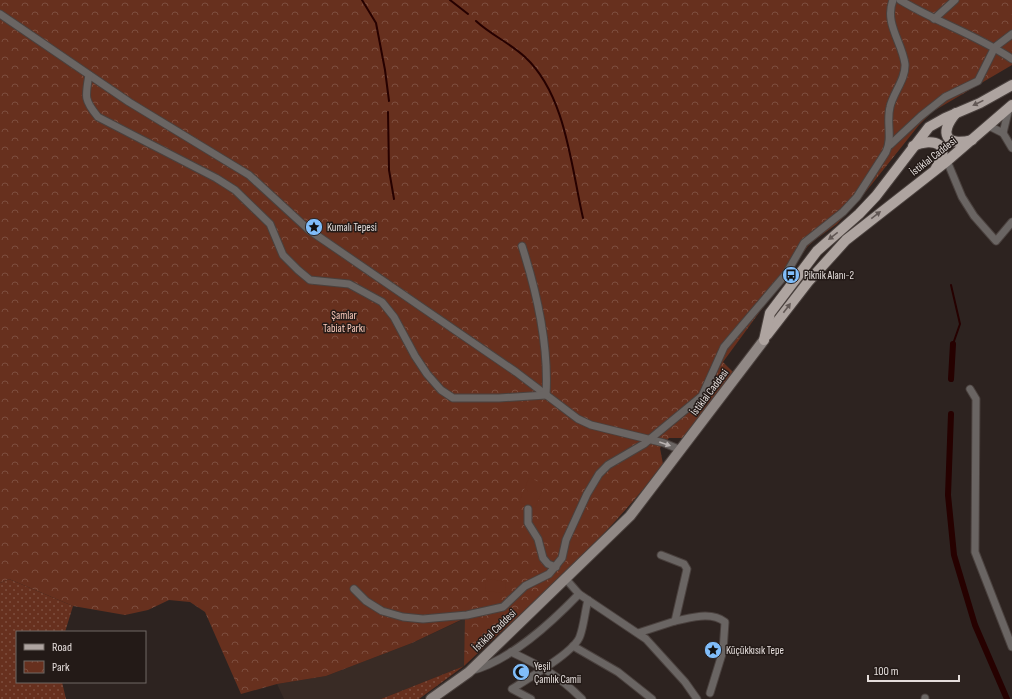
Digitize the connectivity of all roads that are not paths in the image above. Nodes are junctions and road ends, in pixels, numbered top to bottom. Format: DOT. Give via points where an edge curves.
graph roads {
  1 [pos="893,0"];
  2 [pos="900,0"];
  3 [pos="955,0"];
  4 [pos="0,14"];
  5 [pos="934,19"];
  6 [pos="1012,34"];
  7 [pos="995,47"];
  8 [pos="1012,59"];
  9 [pos="89,75"];
  10 [pos="1012,85"];
  11 [pos="1010,106"];
  12 [pos="956,113"];
  13 [pos="989,126"];
  14 [pos="1003,133"];
  15 [pos="974,139"];
  16 [pos="890,145"];
  17 [pos="913,146"];
  18 [pos="1012,148"];
  19 [pos="947,161"];
  20 [pos="934,171"];
  21 [pos="1012,222"];
  22 [pos="522,246"];
  23 [pos="764,340"];
  24 [pos="970,389"];
  25 [pos="546,395"];
  26 [pos="649,439"];
  27 [pos="681,450"];
  28 [pos="528,509"];
  29 [pos="661,555"];
  30 [pos="556,567"];
  31 [pos="565,578"];
  32 [pos="354,589"];
  33 [pos="579,594"];
  34 [pos="588,600"];
  35 [pos="675,621"];
  36 [pos="638,633"];
  37 [pos="573,646"];
  38 [pos="1012,647"];
  39 [pos="511,652"];
  40 [pos="545,668"];
  41 [pos="468,672"];
  42 [pos="710,693"];
  43 [pos="431,699"];
  44 [pos="531,699"];
  45 [pos="582,699"];
  46 [pos="652,699"];
  47 [pos="697,699"];
  1 -- 16 [label="street" via="890,9 891,23 904,64 904,72 890,108"];
  2 -- 5 [label="street"];
  3 -- 5 [label="street"];
  4 -- 9 [label="street"];
  5 -- 7 [label="street"];
  6 -- 7 [label="street"];
  7 -- 8 [label="street"];
  7 -- 16 [label="street" via="978,81 945,97"];
  9 -- 25 [label="street" via="249,175 309,230"];
  9 -- 25 [label="street" via="86,93 88,104 98,118 235,190 270,224 283,255 310,280 349,284 382,302 394,317 415,356 441,390 453,398"];
  10 -- 12 [label="main road, İstiklal Caddesi, one-way"];
  11 -- 13 [label="main road, İstiklal Caddesi"];
  11 -- 14 [label="street"];
  12 -- 15 [label="main road" via="946,127 945,134 948,139 954,142"];
  12 -- 17 [label="main road, İstiklal Caddesi" via="929,127"];
  13 -- 14 [label="street"];
  13 -- 15 [label="main road, İstiklal Caddesi"];
  14 -- 18 [label="street"];
  15 -- 19 [label="main road, İstiklal Caddesi"];
  16 -- 26 [label="street" via="857,196 843,212 804,243 786,274 724,347 702,396"];
  17 -- 20 [label="main road" via="934,141 940,145 943,156"];
  17 -- 23 [label="main road, İstiklal Caddesi, one-way" via="876,196 817,252 770,313"];
  19 -- 20 [label="main road, İstiklal Caddesi"];
  19 -- 21 [label="street" via="962,197 974,216 996,241"];
  23 -- 20 [label="main road, İstiklal Caddesi, one-way" via="793,300 846,240"];
  22 -- 25 [label="street" via="544,347 548,376"];
  23 -- 27 [label="main road, İstiklal Caddesi"];
  24 -- 38 [label="street" via="976,399 975,552"];
  25 -- 26 [label="street" via="578,419 591,425"];
  26 -- 27 [label="street, one-way"];
  26 -- 30 [label="street" via="608,465 599,474 572,525 562,558"];
  27 -- 31 [label="main road, İstiklal Caddesi" via="630,516"];
  28 -- 30 [label="street" via="528,523 538,539 544,558 548,564"];
  29 -- 35 [label="street" via="684,564 687,569"];
  30 -- 32 [label="street" via="549,574 525,586 503,607 467,615 423,619 404,617 382,611 366,601"];
  31 -- 33 [label="street"];
  31 -- 41 [label="main road, İstiklal Caddesi"];
  33 -- 34 [label="street"];
  33 -- 39 [label="street"];
  34 -- 36 [label="street"];
  34 -- 37 [label="street" via="580,637"];
  35 -- 36 [label="street"];
  35 -- 42 [label="street" via="706,616 719,618 725,622 723,651"];
  36 -- 47 [label="street" via="685,682"];
  37 -- 40 [label="street"];
  37 -- 46 [label="street" via="618,672"];
  39 -- 40 [label="street"];
  39 -- 41 [label="street" via="485,667"];
  40 -- 44 [label="street" via="512,689"];
  40 -- 45 [label="street"];
  41 -- 43 [label="main road, İstiklal Caddesi"];
}
